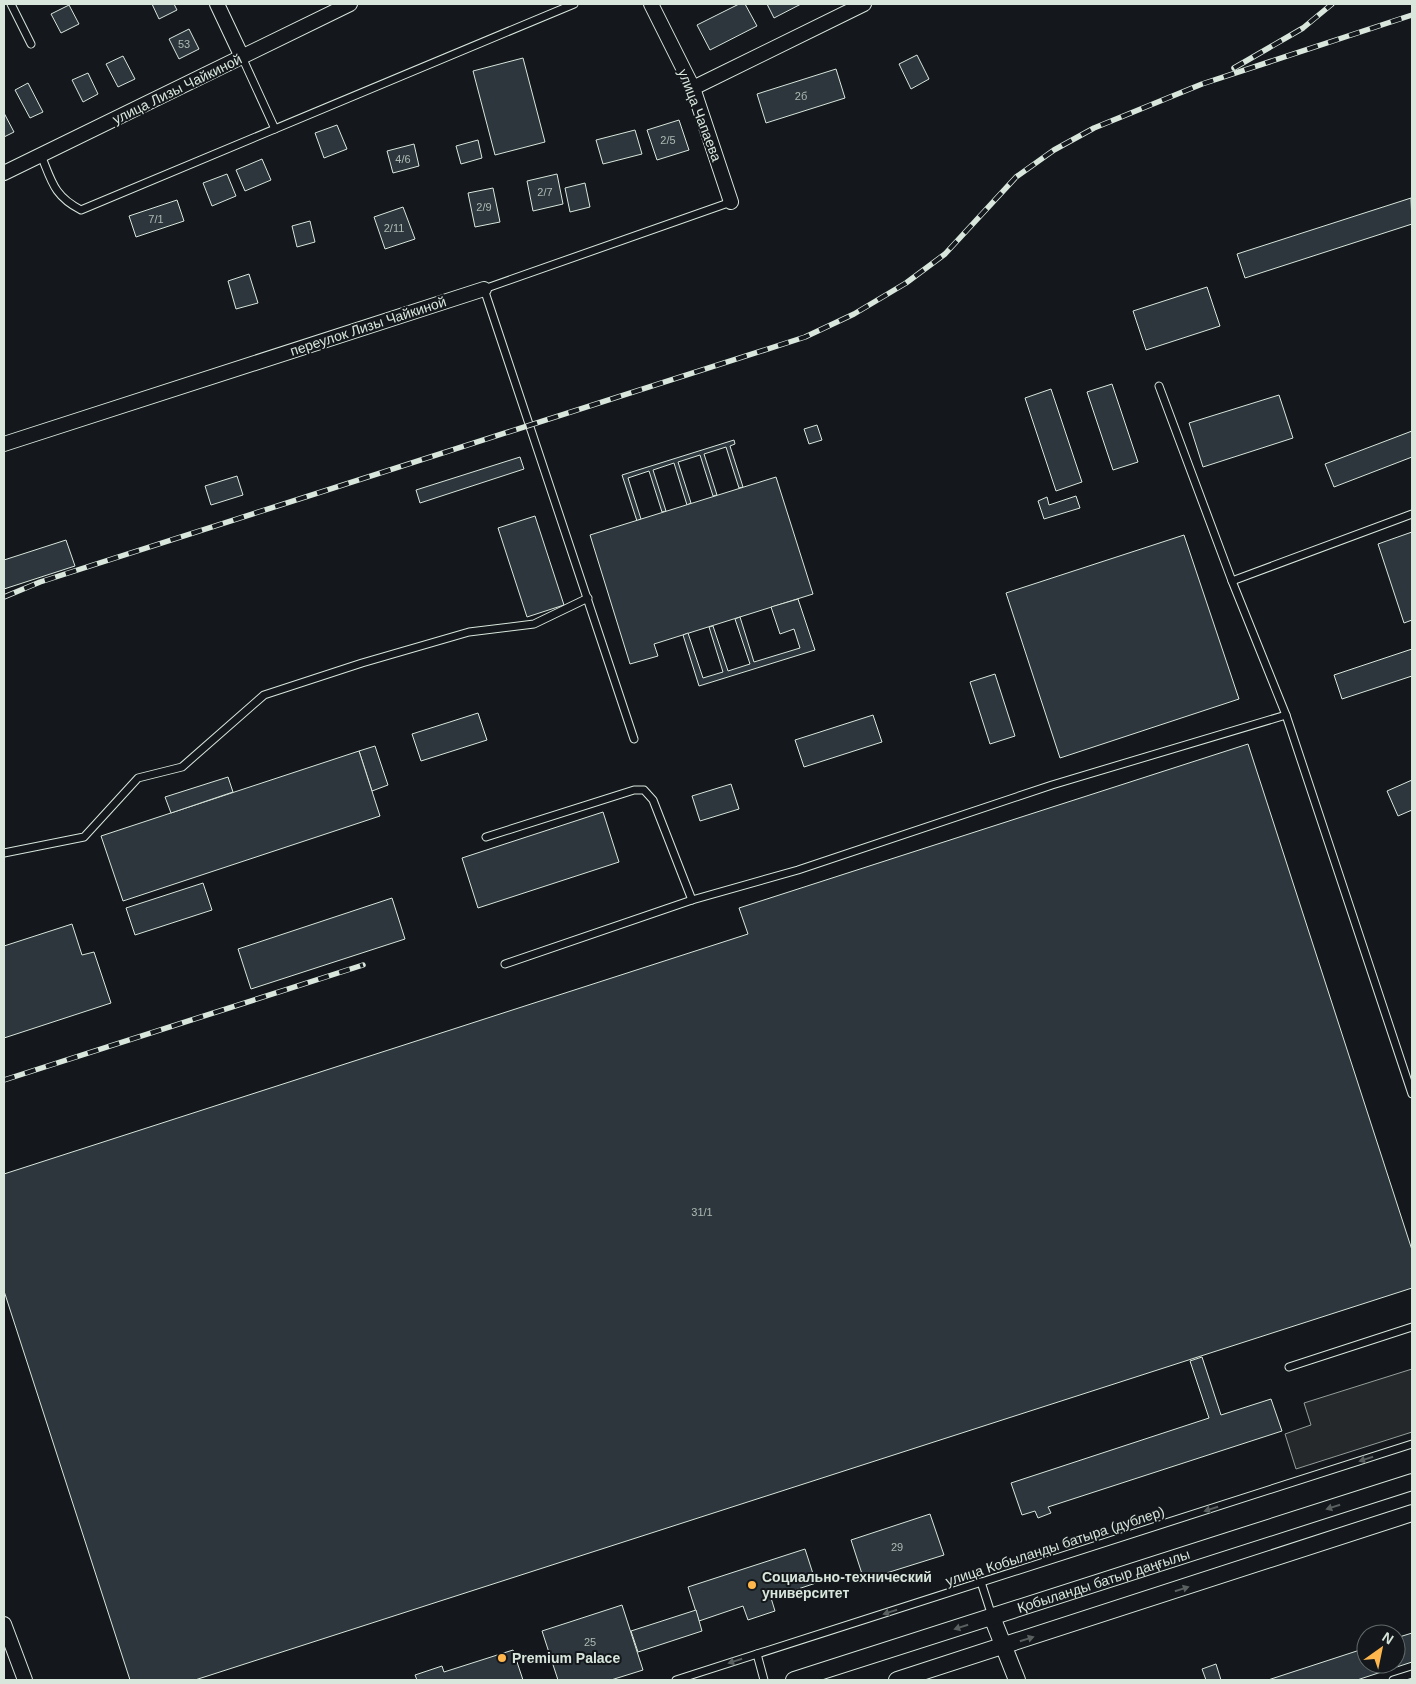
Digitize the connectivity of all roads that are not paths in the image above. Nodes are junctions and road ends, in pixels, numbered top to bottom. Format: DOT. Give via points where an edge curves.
graph roads {
  1 [pos="11,4"];
  2 [pos="217,4"];
  3 [pos="350,4"];
  4 [pos="574,4"];
  5 [pos="651,4"];
  6 [pos="864,4"];
  7 [pos="31,44"];
  8 [pos="242,57"];
  9 [pos="693,88"];
  10 [pos="275,129"];
  11 [pos="41,155"];
  12 [pos="4,173"];
  13 [pos="731,202"];
  14 [pos="484,288"];
  15 [pos="1159,386"];
  16 [pos="4,444"];
  17 [pos="1412,514"];
  18 [pos="1232,581"];
  19 [pos="588,598"];
  20 [pos="1286,715"];
  21 [pos="634,739"];
  22 [pos="486,837"];
  23 [pos="4,853"];
  24 [pos="692,900"];
  25 [pos="505,964"];
  26 [pos="1412,1094"];
  27 [pos="1412,1327"];
  28 [pos="1289,1366"];
  29 [pos="1412,1444"];
  30 [pos="1412,1482"];
  31 [pos="1412,1514"];
  32 [pos="981,1582"];
  33 [pos="992,1617"];
  34 [pos="4,1624"];
  35 [pos="1005,1647"];
  36 [pos="756,1654"];
  37 [pos="1412,1674"];
  38 [pos="25,1680"];
  39 [pos="676,1680"];
  40 [pos="764,1680"];
  41 [pos="794,1680"];
  42 [pos="897,1680"];
  43 [pos="1017,1680"];
  44 [pos="1393,1680"];
  1 -- 7 [label="lane"];
  2 -- 8 [label="street"];
  3 -- 8 [label="street, улица Лизы Чайкиной"];
  4 -- 10 [label="lane"];
  5 -- 9 [label="street, улица Чапаева"];
  6 -- 9 [label="street"];
  8 -- 10 [label="lane"];
  8 -- 11 [label="street, улица Лизы Чайкиной"];
  9 -- 13 [label="street, улица Чапаева"];
  10 -- 11 [label="lane" via="81,210 67,203 55,191"];
  11 -- 12 [label="street, улица Лизы Чайкиной"];
  13 -- 14 [label="lane, переулок Лизы Чайкиной"];
  14 -- 16 [label="street, переулок Лизы Чайкиной"];
  14 -- 19 [label="lane"];
  15 -- 18 [label="lane"];
  17 -- 18 [label="lane"];
  18 -- 20 [label="lane"];
  19 -- 21 [label="lane"];
  19 -- 23 [label="lane" via="534,624 469,632 264,696 182,767 138,778 84,837"];
  20 -- 24 [label="lane" via="1052,785 798,870"];
  20 -- 26 [label="lane"];
  22 -- 24 [label="lane" via="634,790 644,790 653,800"];
  24 -- 25 [label="lane"];
  27 -- 28 [label="lane"];
  29 -- 32 [label="lane, улица Кобыланды батыра (дублер), one-way"];
  30 -- 33 [label="street, Қобыланды батыр даңғылы, one-way"];
  35 -- 31 [label="street, one-way"];
  32 -- 33 [label="lane"];
  32 -- 36 [label="lane, улица Кобыланды батыра (дублер), one-way"];
  33 -- 35 [label="street"];
  33 -- 41 [label="street, Қобыланды батыр даңғылы, one-way"];
  34 -- 38 [label="street"];
  35 -- 42 [label="street"];
  35 -- 43 [label="street"];
  36 -- 39 [label="lane, улица Кобыланды батыра (дублер), one-way"];
  36 -- 40 [label="lane"];
  37 -- 44 [label="lane"];
}
